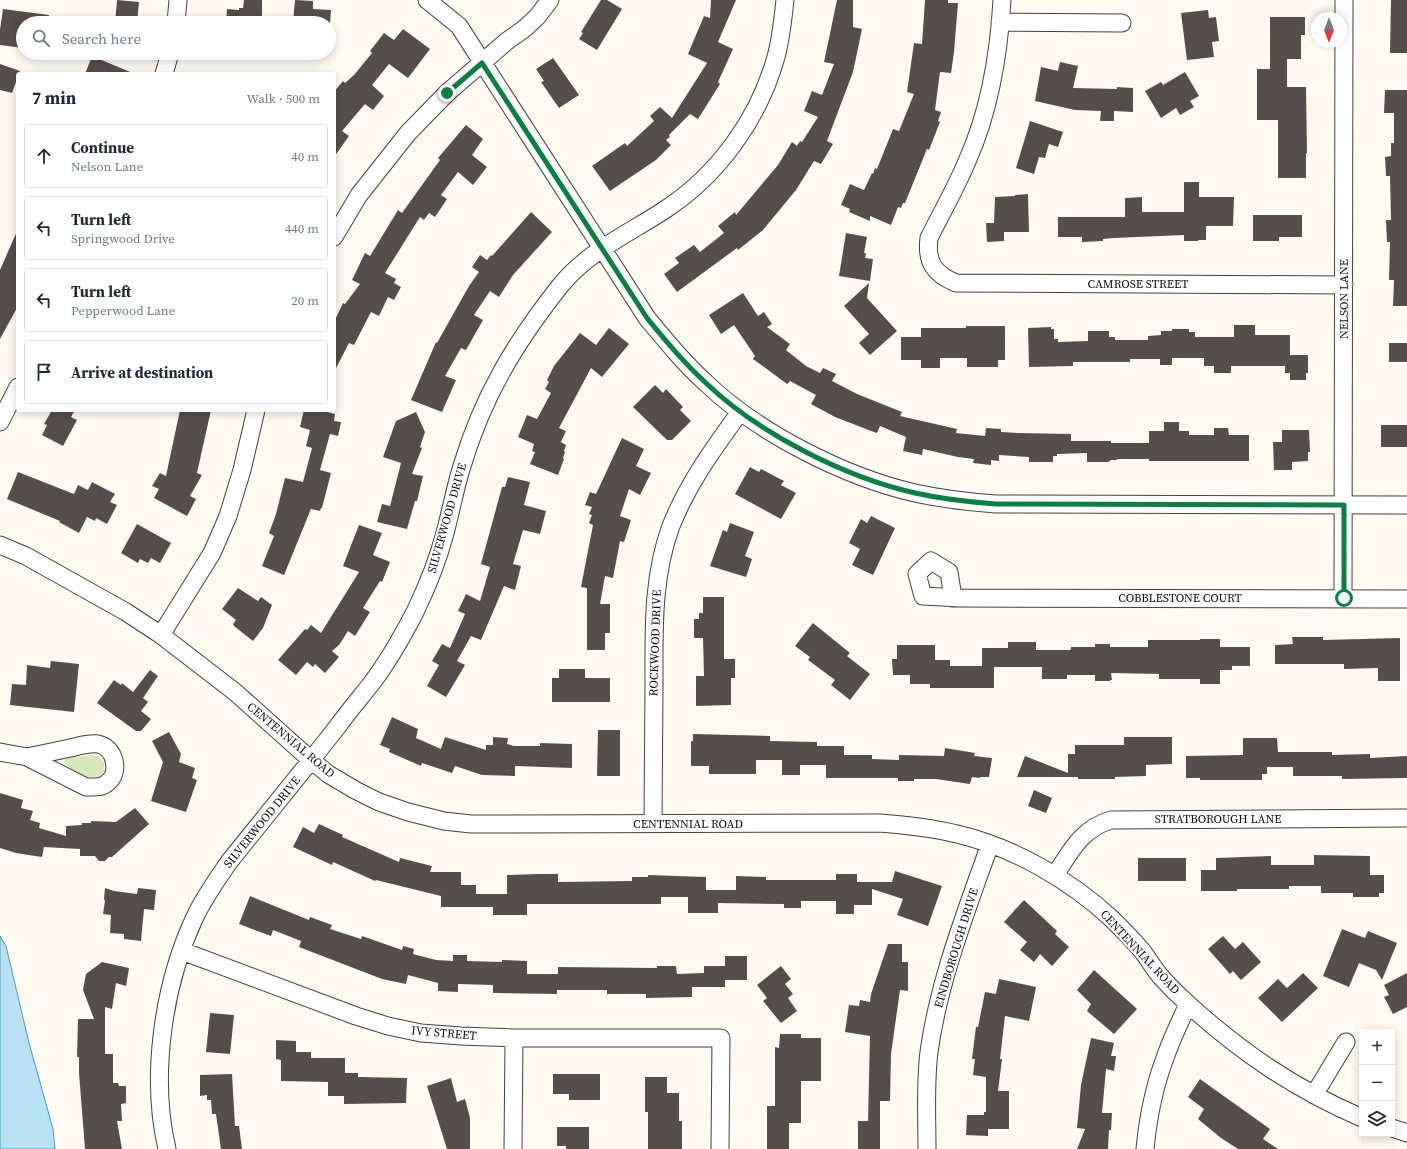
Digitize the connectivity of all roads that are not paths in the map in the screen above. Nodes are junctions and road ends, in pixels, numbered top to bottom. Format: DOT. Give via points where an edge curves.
graph roads {
  1 [pos="178,0"];
  2 [pos="427,0"];
  3 [pos="550,0"];
  4 [pos="785,0"];
  5 [pos="1002,0"];
  6 [pos="1344,0"];
  7 [pos="177,16"];
  8 [pos="1000,22"];
  9 [pos="1122,23"];
  10 [pos="168,60"];
  11 [pos="482,63"];
  12 [pos="165,72"];
  13 [pos="336,234"];
  14 [pos="601,249"];
  15 [pos="1344,285"];
  16 [pos="16,391"];
  17 [pos="256,412"];
  18 [pos="740,412"];
  19 [pos="0,422"];
  20 [pos="1344,505"];
  21 [pos="1407,505"];
  22 [pos="0,544"];
  23 [pos="953,598"];
  24 [pos="1344,598"];
  25 [pos="1407,599"];
  26 [pos="161,635"];
  27 [pos="0,752"];
  28 [pos="27,756"];
  29 [pos="311,760"];
  30 [pos="1407,818"];
  31 [pos="653,824"];
  32 [pos="990,844"];
  33 [pos="1055,875"];
  34 [pos="182,951"];
  35 [pos="1188,1004"];
  36 [pos="514,1038"];
  37 [pos="1346,1042"];
  38 [pos="1314,1095"];
  39 [pos="1359,1117"];
  40 [pos="1395,1129"];
  41 [pos="1407,1133"];
  42 [pos="167,1149"];
  43 [pos="513,1149"];
  44 [pos="720,1149"];
  45 [pos="927,1149"];
  46 [pos="1145,1149"];
  1 -- 7 [label="street"];
  2 -- 11 [label="street" via="459,26"];
  3 -- 11 [label="street" via="537,17"];
  4 -- 14 [label="street, SILVERWOOD DRIVE" via="776,57 767,84 750,118 729,150 686,195"];
  5 -- 8 [label="street"];
  6 -- 15 [label="street, NELSON LANE"];
  8 -- 9 [label="street"];
  8 -- 15 [label="street, CAMROSE STREET" via="997,56 980,128 969,158 929,238 930,261 945,279 956,283"];
  10 -- 12 [label="street"];
  11 -- 13 [label="street" via="447,93 408,133 359,195"];
  11 -- 14 [label="street"];
  14 -- 18 [label="street" via="647,318 678,356"];
  14 -- 29 [label="street, SILVERWOOD DRIVE" via="563,282 508,358 478,418 462,466 445,534 415,612 395,649 372,683"];
  15 -- 20 [label="street, NELSON LANE"];
  16 -- 19 [label="street"];
  17 -- 26 [label="street" via="228,516 212,553"];
  18 -- 20 [label="street" via="789,443 849,472 892,486 951,500 996,504"];
  18 -- 31 [label="street, ROCKWOOD DRIVE" via="704,462 686,493 671,526 658,575 654,611"];
  20 -- 21 [label="street"];
  20 -- 24 [label="street, NELSON LANE"];
  22 -- 26 [label="street, CENTENNIAL ROAD" via="119,608"];
  23 -- 24 [label="street, COBBLESTONE COURT"];
  24 -- 25 [label="street, COBBLESTONE COURT"];
  26 -- 29 [label="street, CENTENNIAL ROAD" via="235,692"];
  27 -- 28 [label="street"];
  29 -- 31 [label="street, CENTENNIAL ROAD" via="328,774 379,802 444,821 471,824"];
  29 -- 34 [label="street, SILVERWOOD DRIVE" via="209,890"];
  30 -- 33 [label="street, STRATBOROUGH LANE" via="1111,820 1088,831"];
  31 -- 32 [label="street, CENTENNIAL ROAD" via="880,823 916,826 958,834"];
  32 -- 33 [label="street, CENTENNIAL ROAD"];
  32 -- 45 [label="street, EINDBOROUGH DRIVE" via="947,969 935,1016 926,1089"];
  33 -- 35 [label="street, CENTENNIAL ROAD" via="1112,920"];
  34 -- 36 [label="street, IVY STREET" via="388,1026 421,1033"];
  34 -- 42 [label="street, SILVERWOOD DRIVE" via="169,994 159,1065 160,1101"];
  35 -- 38 [label="street, CENTENNIAL ROAD" via="1229,1040 1265,1066"];
  35 -- 46 [label="street" via="1165,1057 1155,1091"];
  36 -- 43 [label="street"];
  36 -- 44 [label="street, IVY STREET" via="721,1038"];
  37 -- 38 [label="street"];
  38 -- 39 [label="street, CENTENNIAL ROAD"];
  40 -- 41 [label="street"];
}
